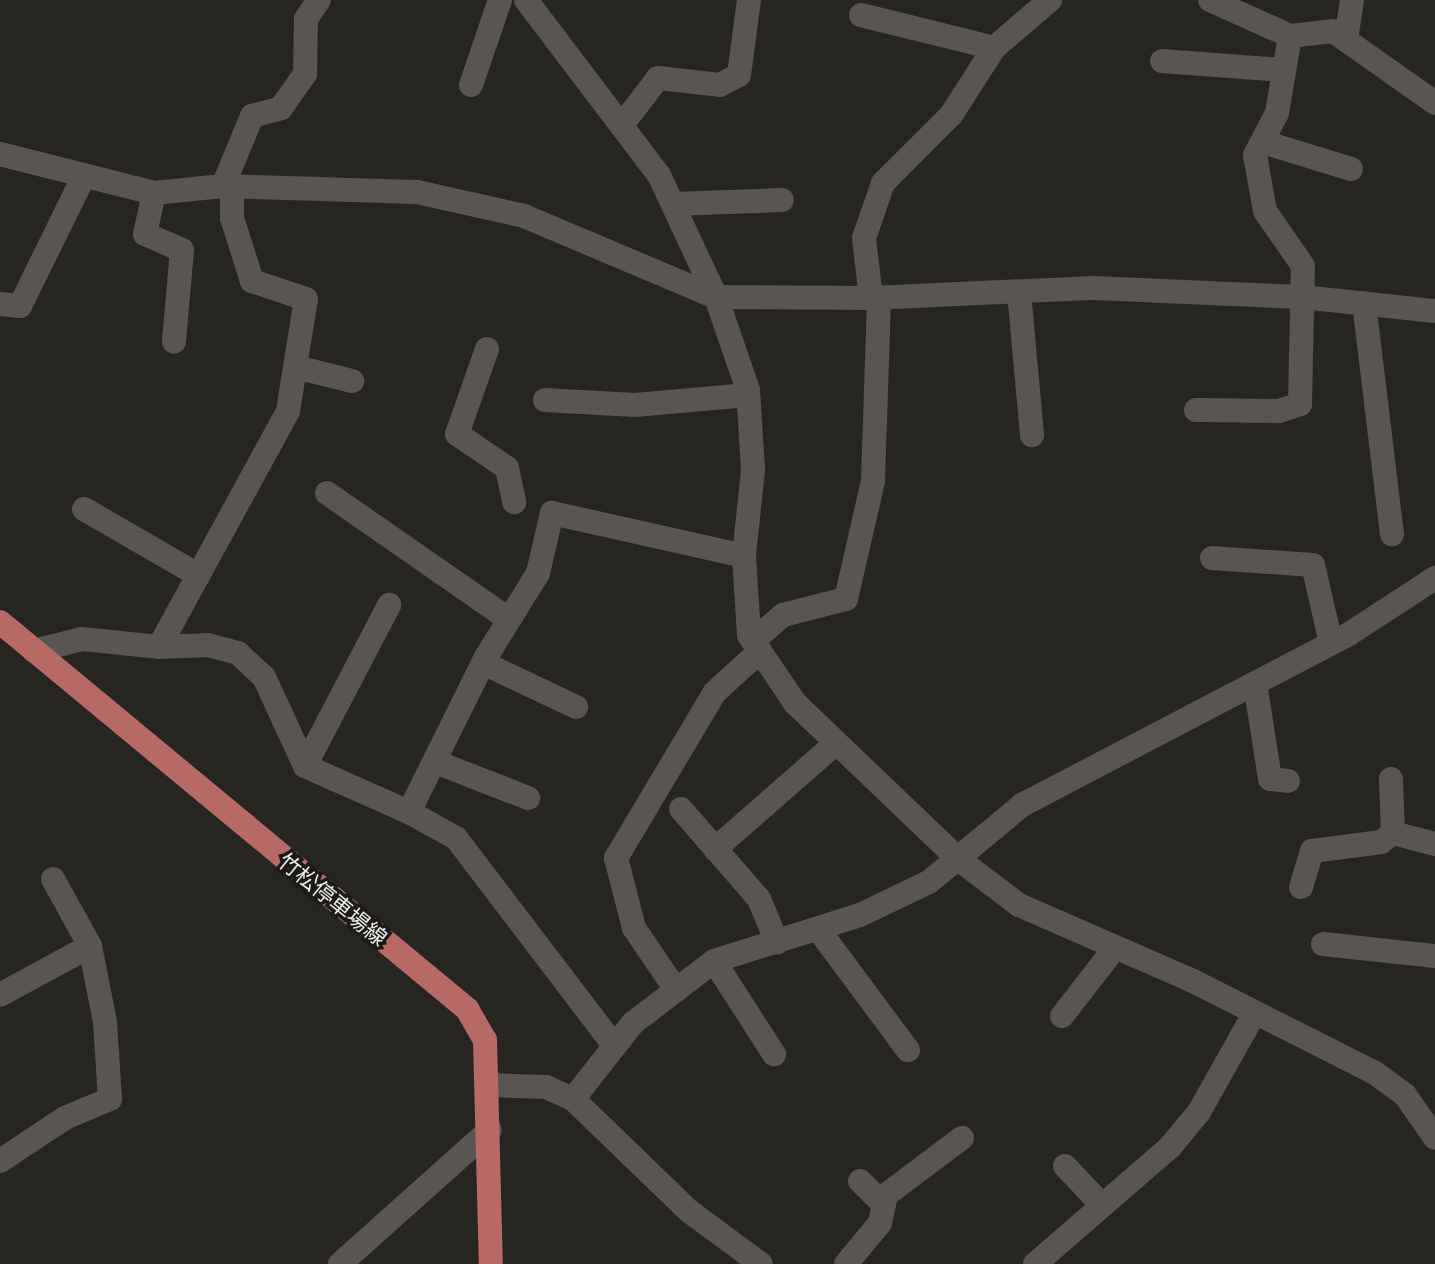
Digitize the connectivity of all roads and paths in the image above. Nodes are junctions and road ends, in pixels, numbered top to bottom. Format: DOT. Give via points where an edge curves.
graph roads {
  1 [pos="319,0"];
  2 [pos="500,0"];
  3 [pos="526,0"];
  4 [pos="749,0"];
  5 [pos="1050,0"];
  6 [pos="1210,0"];
  7 [pos="1352,0"];
  8 [pos="861,15"];
  9 [pos="1290,36"];
  10 [pos="1346,40"];
  11 [pos="994,48"];
  12 [pos="1162,61"];
  13 [pos="1282,70"];
  14 [pos="471,85"];
  15 [pos="1435,103"];
  16 [pos="622,125"];
  17 [pos="1263,142"];
  18 [pos="0,154"];
  19 [pos="1351,169"];
  20 [pos="84,176"];
  21 [pos="227,186"];
  22 [pos="154,193"];
  23 [pos="782,200"];
  24 [pos="673,204"];
  25 [pos="1019,292"];
  26 [pos="716,297"];
  27 [pos="1302,297"];
  28 [pos="875,298"];
  29 [pos="1364,303"];
  30 [pos="0,304"];
  31 [pos="1435,311"];
  32 [pos="174,342"];
  33 [pos="487,349"];
  34 [pos="296,367"];
  35 [pos="352,381"];
  36 [pos="748,395"];
  37 [pos="545,400"];
  38 [pos="1196,410"];
  39 [pos="1032,435"];
  40 [pos="327,493"];
  41 [pos="84,509"];
  42 [pos="552,513"];
  43 [pos="1392,534"];
  44 [pos="744,556"];
  45 [pos="1212,558"];
  46 [pos="198,575"];
  47 [pos="1435,578"];
  48 [pos="389,605"];
  49 [pos="508,619"];
  50 [pos="0,622"];
  51 [pos="1331,643"];
  52 [pos="756,646"];
  53 [pos="159,647"];
  54 [pos="34,651"];
  55 [pos="483,663"];
  56 [pos="1255,683"];
  57 [pos="576,707"];
  58 [pos="836,743"];
  59 [pos="436,762"];
  60 [pos="305,766"];
  61 [pos="1391,779"];
  62 [pos="1271,780"];
  63 [pos="528,798"];
  64 [pos="681,809"];
  65 [pos="409,812"];
  66 [pos="1393,833"];
  67 [pos="1435,844"];
  68 [pos="715,849"];
  69 [pos="957,858"];
  70 [pos="53,879"];
  71 [pos="1301,887"];
  72 [pos="818,929"];
  73 [pos="777,942"];
  74 [pos="1323,944"];
  75 [pos="90,946"];
  76 [pos="1114,949"];
  77 [pos="1435,956"];
  78 [pos="714,961"];
  79 [pos="676,990"];
  80 [pos="0,995"];
  81 [pos="1254,1014"];
  82 [pos="1062,1016"];
  83 [pos="613,1044"];
  84 [pos="908,1050"];
  85 [pos="774,1054"];
  86 [pos="488,1085"];
  87 [pos="573,1099"];
  88 [pos="490,1130"];
  89 [pos="962,1138"];
  90 [pos="1435,1138"];
  91 [pos="0,1161"];
  92 [pos="1065,1166"];
  93 [pos="860,1181"];
  94 [pos="884,1205"];
  95 [pos="1102,1205"];
  96 [pos="340,1264"];
  97 [pos="491,1264"];
  98 [pos="761,1264"];
  99 [pos="846,1264"];
  100 [pos="1035,1264"];
  1 -- 21 [label="street" via="306,19 305,74 281,108 252,116"];
  2 -- 14 [label="street"];
  3 -- 16 [label="street"];
  4 -- 16 [label="street" via="739,75 720,85 658,78"];
  5 -- 11 [label="street"];
  6 -- 9 [label="street"];
  7 -- 10 [label="street"];
  8 -- 11 [label="street"];
  9 -- 10 [label="street" via="1317,30"];
  9 -- 13 [label="street"];
  10 -- 15 [label="street"];
  11 -- 28 [label="street" via="951,115 883,183 864,238"];
  12 -- 13 [label="street"];
  13 -- 17 [label="street" via="1277,113"];
  16 -- 24 [label="street"];
  17 -- 19 [label="street"];
  17 -- 27 [label="street" via="1255,155 1265,211 1303,266"];
  18 -- 20 [label="street"];
  20 -- 22 [label="street"];
  20 -- 30 [label="street" via="20,306"];
  21 -- 22 [label="street"];
  21 -- 26 [label="street" via="417,192 524,216"];
  21 -- 34 [label="street" via="252,281 306,299"];
  22 -- 32 [label="street" via="145,234 182,250"];
  23 -- 24 [label="street"];
  24 -- 26 [label="street"];
  25 -- 27 [label="street" via="1094,288"];
  25 -- 28 [label="street"];
  25 -- 39 [label="street"];
  26 -- 28 [label="street"];
  26 -- 36 [label="street"];
  27 -- 29 [label="street"];
  27 -- 38 [label="street" via="1300,404 1279,411"];
  28 -- 52 [label="street" via="873,481 846,599 783,615"];
  29 -- 31 [label="street"];
  29 -- 43 [label="street"];
  33 -- 42 [label="street" via="457,434 507,468 510,501"];
  34 -- 35 [label="street"];
  34 -- 46 [label="street" via="288,411"];
  36 -- 37 [label="street" via="635,405"];
  36 -- 44 [label="street" via="753,470"];
  40 -- 49 [label="street"];
  41 -- 46 [label="street"];
  42 -- 44 [label="street"];
  42 -- 49 [label="street" via="538,573"];
  44 -- 52 [label="street"];
  45 -- 51 [label="street" via="1313,565"];
  46 -- 53 [label="street"];
  47 -- 51 [label="street" via="1411,598"];
  48 -- 60 [label="street"];
  49 -- 55 [label="street"];
  50 -- 54 [label="main road, 竹松停車場線"];
  51 -- 56 [label="street"];
  52 -- 58 [label="street" via="795,703"];
  52 -- 79 [label="street" via="715,692 616,858 634,928"];
  53 -- 54 [label="street" via="82,639"];
  53 -- 60 [label="street" via="208,645 238,653 264,677"];
  54 -- 86 [label="main road, 竹松停車場線" via="467,1009 485,1040"];
  55 -- 57 [label="street"];
  55 -- 59 [label="street"];
  56 -- 62 [label="street"];
  56 -- 69 [label="street" via="1022,805"];
  58 -- 68 [label="street"];
  58 -- 69 [label="street"];
  59 -- 63 [label="street"];
  59 -- 65 [label="street"];
  60 -- 65 [label="street"];
  61 -- 66 [label="street"];
  64 -- 68 [label="street"];
  65 -- 83 [label="street" via="456,838"];
  66 -- 67 [label="street"];
  66 -- 71 [label="street" via="1381,842 1312,851"];
  68 -- 73 [label="street" via="759,899"];
  69 -- 72 [label="street" via="929,882"];
  69 -- 76 [label="street" via="1019,905"];
  70 -- 75 [label="street"];
  72 -- 73 [label="street"];
  72 -- 84 [label="street"];
  73 -- 78 [label="street"];
  74 -- 77 [label="street"];
  75 -- 80 [label="street"];
  75 -- 91 [label="street" via="105,1022 110,1099 65,1118"];
  76 -- 81 [label="street" via="1193,981"];
  76 -- 82 [label="street"];
  78 -- 79 [label="street"];
  78 -- 85 [label="street"];
  79 -- 83 [label="street"];
  81 -- 90 [label="street" via="1375,1073 1405,1095"];
  81 -- 95 [label="street" via="1199,1112 1170,1147"];
  83 -- 87 [label="street"];
  86 -- 87 [label="street" via="546,1087"];
  86 -- 88 [label="main road, 竹松停車場線"];
  87 -- 98 [label="street" via="689,1211"];
  88 -- 96 [label="street"];
  88 -- 97 [label="main road, 竹松停車場線"];
  89 -- 94 [label="street" via="886,1195"];
  92 -- 95 [label="street"];
  93 -- 94 [label="street"];
  94 -- 99 [label="street" via="880,1223"];
  95 -- 100 [label="street"];
}
